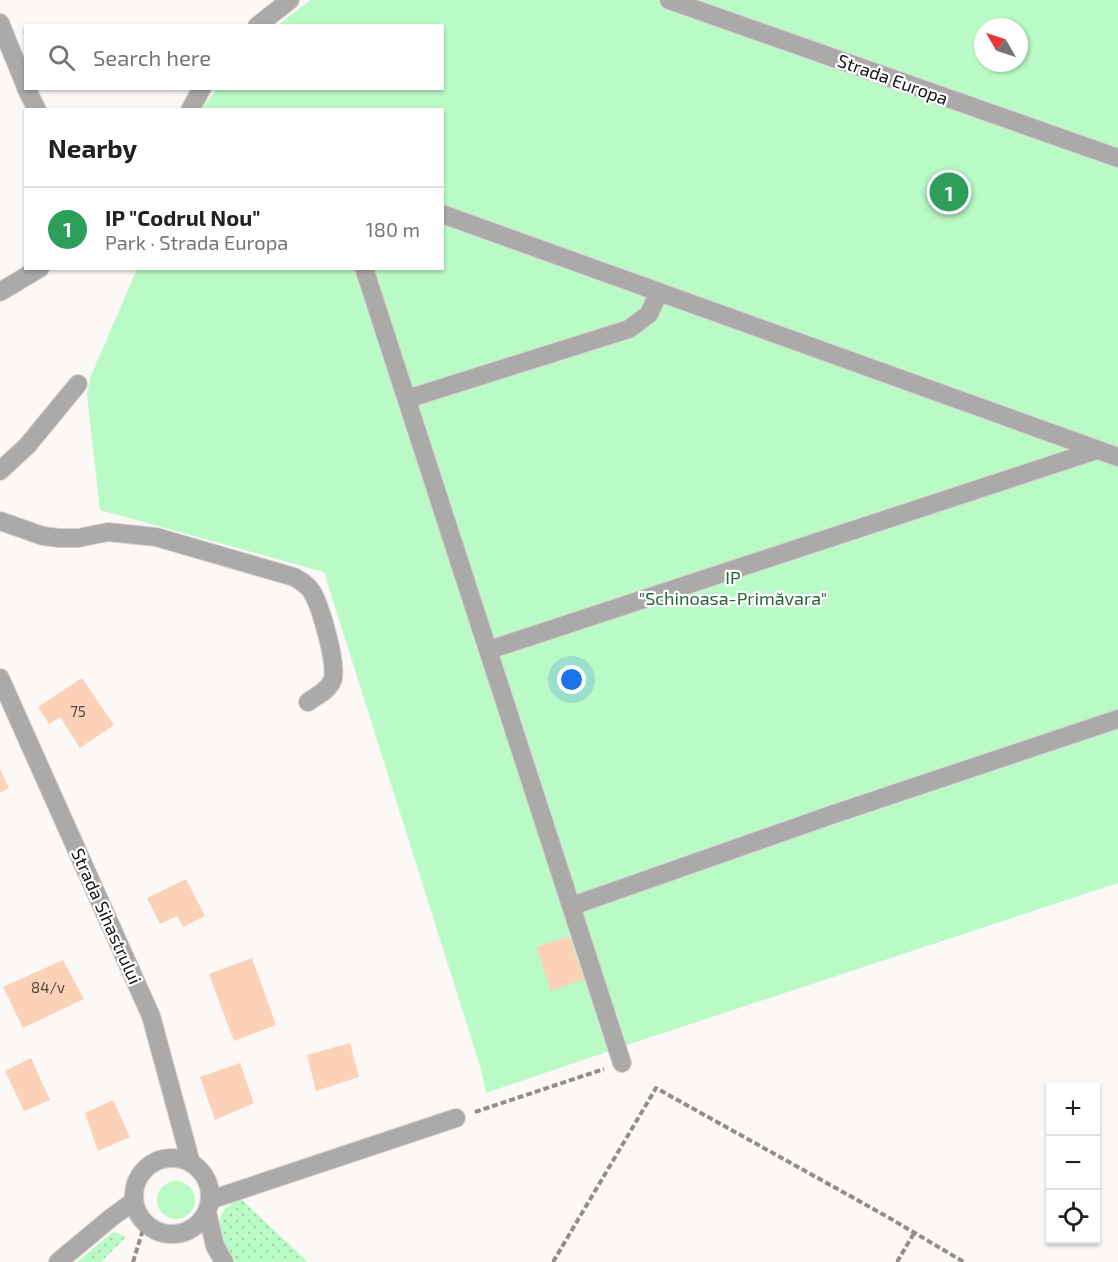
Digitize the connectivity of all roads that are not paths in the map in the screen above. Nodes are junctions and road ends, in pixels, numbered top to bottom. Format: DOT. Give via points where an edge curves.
graph roads {
  1 [pos="290,0"];
  2 [pos="669,0"];
  3 [pos="0,23"];
  4 [pos="260,24"];
  5 [pos="24,83"];
  6 [pos="27,90"];
  7 [pos="201,90"];
  8 [pos="36,108"];
  9 [pos="191,108"];
  10 [pos="1118,158"];
  11 [pos="444,215"];
  12 [pos="37,270"];
  13 [pos="365,270"];
  14 [pos="0,292"];
  15 [pos="659,292"];
  16 [pos="78,384"];
  17 [pos="407,399"];
  18 [pos="1097,450"];
  19 [pos="1118,458"];
  20 [pos="0,471"];
  21 [pos="0,521"];
  22 [pos="489,650"];
  23 [pos="0,678"];
  24 [pos="308,702"];
  25 [pos="1118,719"];
  26 [pos="572,906"];
  27 [pos="622,1063"];
  28 [pos="456,1118"];
  29 [pos="191,1163"];
  30 [pos="134,1202"];
  31 [pos="208,1206"];
  32 [pos="190,1230"];
  33 [pos="220,1254"];
  34 [pos="58,1262"];
  1 -- 4 [label="street"];
  2 -- 10 [label="street, Strada Europa"];
  3 -- 5 [label="street"];
  6 -- 8 [label="street"];
  7 -- 9 [label="street"];
  11 -- 15 [label="street"];
  12 -- 14 [label="street"];
  13 -- 17 [label="street"];
  15 -- 17 [label="street" via="649,315 629,329"];
  15 -- 18 [label="street"];
  16 -- 20 [label="street" via="27,446"];
  17 -- 22 [label="street"];
  18 -- 19 [label="street"];
  18 -- 22 [label="street"];
  21 -- 24 [label="street" via="59,538 108,532 156,537 294,577 312,592 335,672 324,691"];
  22 -- 26 [label="street"];
  23 -- 29 [label="street, Strada Sihastrului" via="151,1016"];
  25 -- 26 [label="street"];
  26 -- 27 [label="street"];
  28 -- 31 [label="street"];
  29 -- 30 [label="street" via="167,1158 146,1168 135,1189"];
  29 -- 31 [label="street, Strada Sihastrului" via="206,1178"];
  30 -- 32 [label="street" via="145,1223 155,1230 166,1234"];
  30 -- 34 [label="street"];
  31 -- 32 [label="street" via="200,1222"];
  31 -- 33 [label="street, Strada Sihastrului"];
  32 -- 33 [label="street"];
}
